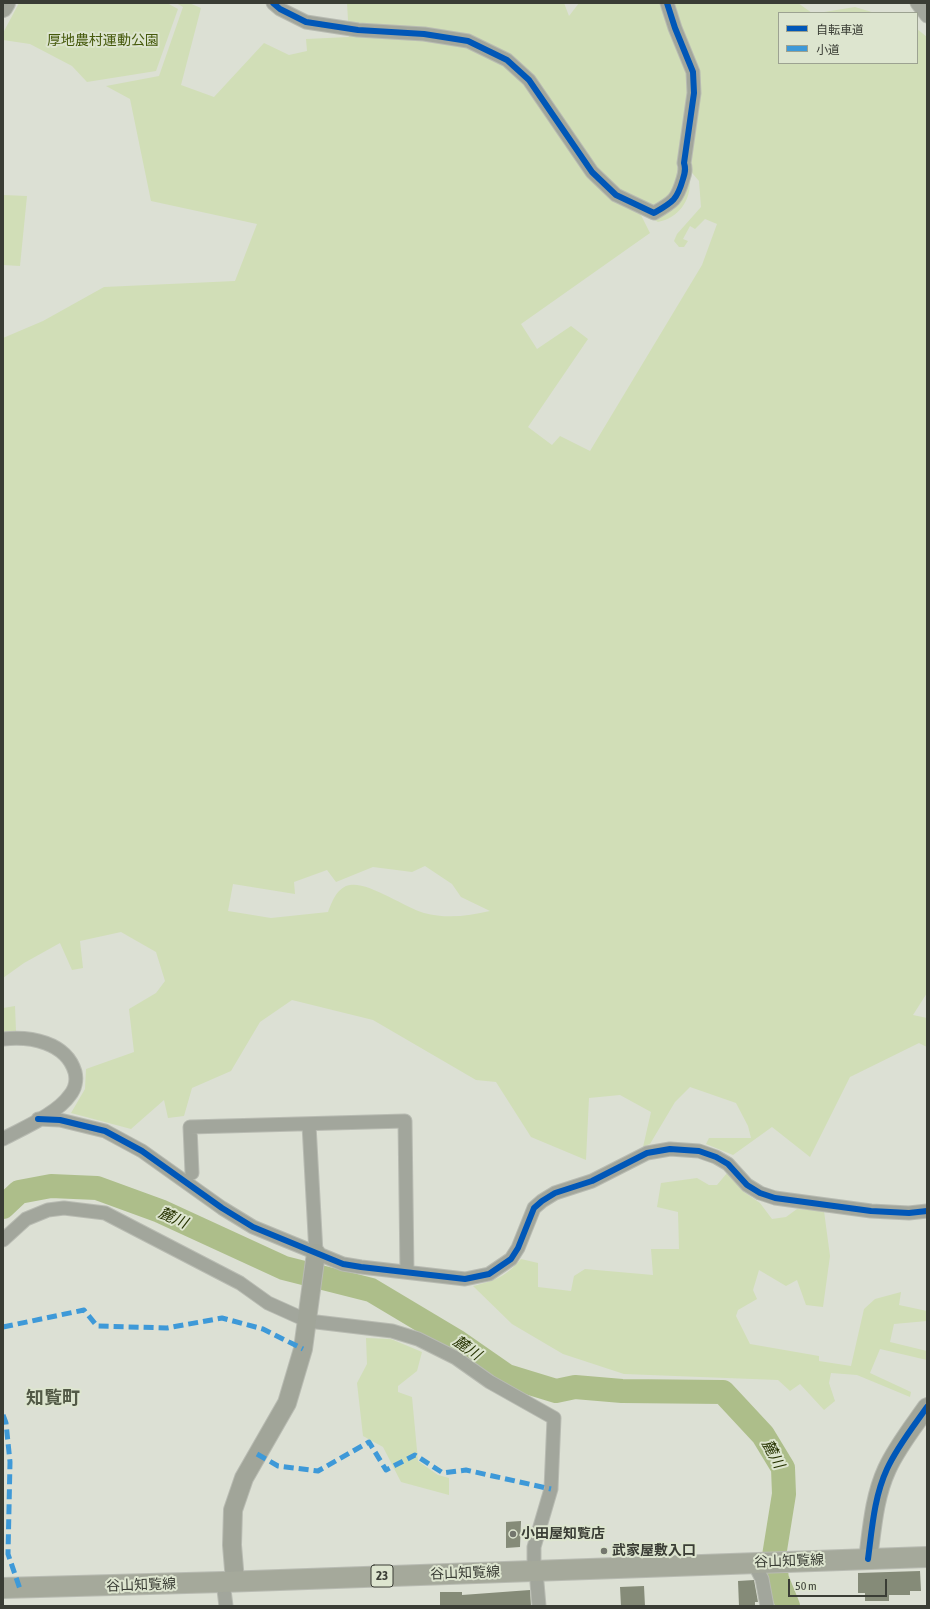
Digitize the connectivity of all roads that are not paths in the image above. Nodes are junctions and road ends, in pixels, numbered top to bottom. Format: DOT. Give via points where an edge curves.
graph roads {
  1 [pos="6,3"];
  2 [pos="273,3"];
  3 [pos="667,3"];
  4 [pos="916,3"];
  5 [pos="3,8"];
  6 [pos="927,16"];
  7 [pos="3,1038"];
  8 [pos="38,1119"];
  9 [pos="309,1125"];
  10 [pos="3,1139"];
  11 [pos="192,1173"];
  12 [pos="927,1211"];
  13 [pos="3,1240"];
  14 [pos="315,1258"];
  15 [pos="407,1272"];
  16 [pos="308,1322"];
  17 [pos="927,1407"];
  18 [pos="927,1557"];
  19 [pos="868,1559"];
  20 [pos="757,1562"];
  21 [pos="536,1571"];
  22 [pos="229,1582"];
  23 [pos="3,1588"];
  24 [pos="226,1606"];
  25 [pos="539,1606"];
  26 [pos="767,1606"];
  1 -- 5 [label="street"];
  2 -- 3 [label="street" via="306,22 468,41 507,60 529,80 592,172 616,195 654,213 672,203 679,195 686,168 684,163 694,93 693,72"];
  4 -- 6 [label="street"];
  7 -- 8 [label="street" via="38,1040 66,1055 72,1064 76,1076 75,1086 70,1095 60,1106"];
  8 -- 10 [label="street"];
  8 -- 14 [label="street" via="60,1120 105,1131 142,1151 253,1227"];
  9 -- 11 [label="street" via="190,1127"];
  9 -- 14 [label="street"];
  9 -- 15 [label="street" via="405,1121"];
  12 -- 15 [label="street" via="871,1211 775,1198 747,1185 728,1164 716,1157 699,1150 670,1149 648,1153 592,1181 555,1193 542,1201 534,1208 511,1259 489,1274 465,1279"];
  13 -- 16 [label="street" via="26,1219 48,1210 64,1208 105,1213 240,1283 268,1303"];
  14 -- 15 [label="street" via="361,1268"];
  14 -- 16 [label="street"];
  16 -- 21 [label="street" via="392,1331 418,1339 456,1358 490,1382 554,1418 551,1489 534,1547"];
  16 -- 22 [label="street" via="287,1403 244,1478 233,1510"];
  17 -- 19 [label="street" via="887,1470 874,1510"];
  18 -- 19 [label="main road, 谷山知覧線 / 23"];
  19 -- 20 [label="main road, 谷山知覧線 / 23"];
  20 -- 21 [label="main road, 谷山知覧線 / 23"];
  20 -- 26 [label="street"];
  21 -- 22 [label="main road, 谷山知覧線 / 23"];
  21 -- 25 [label="street"];
  22 -- 23 [label="main road, 谷山知覧線 / 23"];
  22 -- 24 [label="street"];
}
